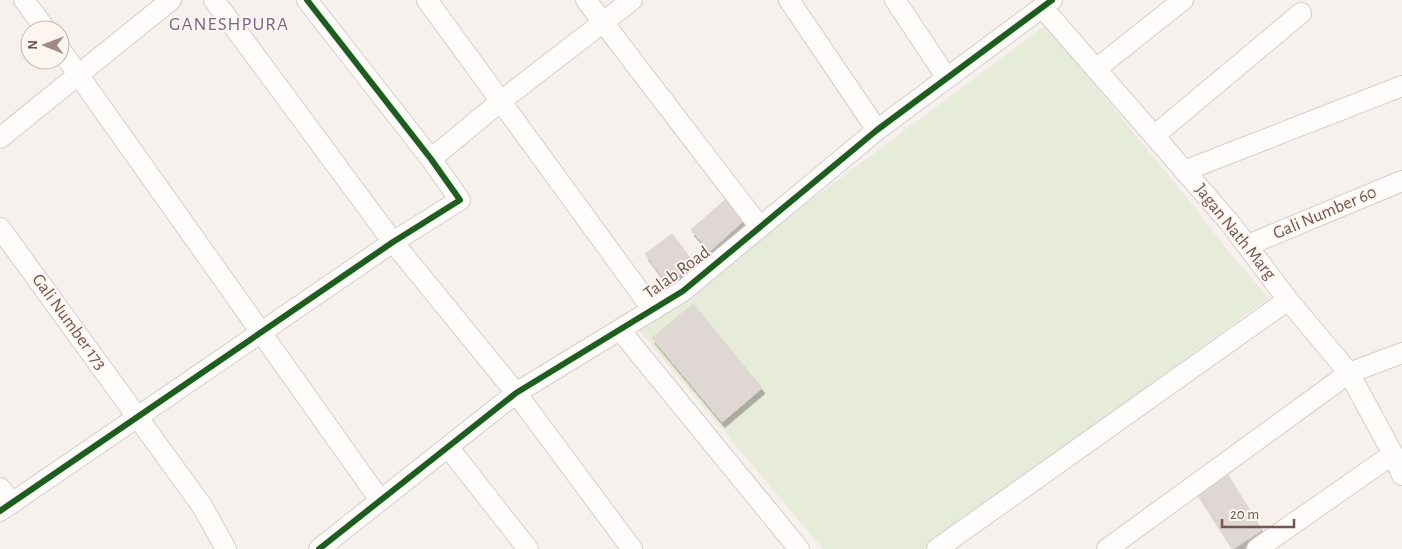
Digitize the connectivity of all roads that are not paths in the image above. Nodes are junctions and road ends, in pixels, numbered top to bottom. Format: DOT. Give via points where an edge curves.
graph roads {
  1 [pos="24,0"];
  2 [pos="171,0"];
  3 [pos="214,0"];
  4 [pos="307,0"];
  5 [pos="427,0"];
  6 [pos="586,0"];
  7 [pos="632,0"];
  8 [pos="789,0"];
  9 [pos="895,0"];
  10 [pos="1183,0"];
  11 [pos="1047,4"];
  12 [pos="1301,13"];
  13 [pos="39,20"];
  14 [pos="603,24"];
  15 [pos="70,62"];
  16 [pos="1096,69"];
  17 [pos="79,74"];
  18 [pos="947,78"];
  19 [pos="1402,86"];
  20 [pos="501,101"];
  21 [pos="877,130"];
  22 [pos="1154,136"];
  23 [pos="0,138"];
  24 [pos="431,158"];
  25 [pos="1184,171"];
  26 [pos="1402,181"];
  27 [pos="760,227"];
  28 [pos="0,228"];
  29 [pos="393,242"];
  30 [pos="1248,246"];
  31 [pos="1288,300"];
  32 [pos="652,310"];
  33 [pos="620,330"];
  34 [pos="261,333"];
  35 [pos="1402,353"];
  36 [pos="1349,373"];
  37 [pos="516,393"];
  38 [pos="138,416"];
  39 [pos="448,447"];
  40 [pos="1393,454"];
  41 [pos="1402,475"];
  42 [pos="380,500"];
  43 [pos="4,501"];
  44 [pos="332,545"];
  45 [pos="226,549"];
  46 [pos="528,549"];
  47 [pos="632,549"];
  48 [pos="799,549"];
  49 [pos="937,549"];
  50 [pos="1107,549"];
  51 [pos="1257,549"];
  1 -- 13 [label="street"];
  2 -- 17 [label="street"];
  3 -- 29 [label="street"];
  4 -- 24 [label="street"];
  5 -- 20 [label="street"];
  6 -- 14 [label="street"];
  7 -- 14 [label="street"];
  8 -- 21 [label="street"];
  9 -- 18 [label="street"];
  10 -- 16 [label="street"];
  11 -- 16 [label="street, Jagan Nath Marg"];
  11 -- 18 [label="street, Talab Road"];
  12 -- 22 [label="street"];
  14 -- 20 [label="street"];
  14 -- 27 [label="street"];
  15 -- 17 [label="street"];
  16 -- 22 [label="street, Jagan Nath Marg"];
  17 -- 23 [label="street"];
  17 -- 34 [label="street"];
  18 -- 21 [label="street, Talab Road"];
  19 -- 25 [label="street"];
  20 -- 24 [label="street"];
  20 -- 32 [label="street"];
  21 -- 27 [label="street, Talab Road"];
  22 -- 25 [label="street, Jagan Nath Marg"];
  24 -- 29 [label="street" via="460,200"];
  25 -- 30 [label="street, Jagan Nath Marg"];
  26 -- 30 [label="street, Gali Number 60"];
  27 -- 32 [label="street, Talab Road" via="683,291"];
  28 -- 38 [label="street, Gali Number 173"];
  29 -- 34 [label="street"];
  29 -- 37 [label="street"];
  30 -- 31 [label="street, Jagan Nath Marg"];
  31 -- 36 [label="street, Jagan Nath Marg"];
  31 -- 49 [label="street"];
  32 -- 33 [label="street, Talab Road"];
  33 -- 37 [label="street, Talab Road"];
  33 -- 48 [label="street"];
  34 -- 38 [label="street"];
  34 -- 42 [label="street"];
  35 -- 36 [label="street"];
  36 -- 40 [label="street, Jagan Nath Marg"];
  36 -- 50 [label="street"];
  37 -- 39 [label="street, Talab Road"];
  37 -- 47 [label="street"];
  38 -- 43 [label="street"];
  38 -- 45 [label="street, Gali Number 173" via="202,506"];
  39 -- 42 [label="street, Talab Road"];
  39 -- 46 [label="street"];
  40 -- 41 [label="street, Jagan Nath Marg"];
  40 -- 51 [label="street"];
  42 -- 44 [label="street, Talab Road"];
}
